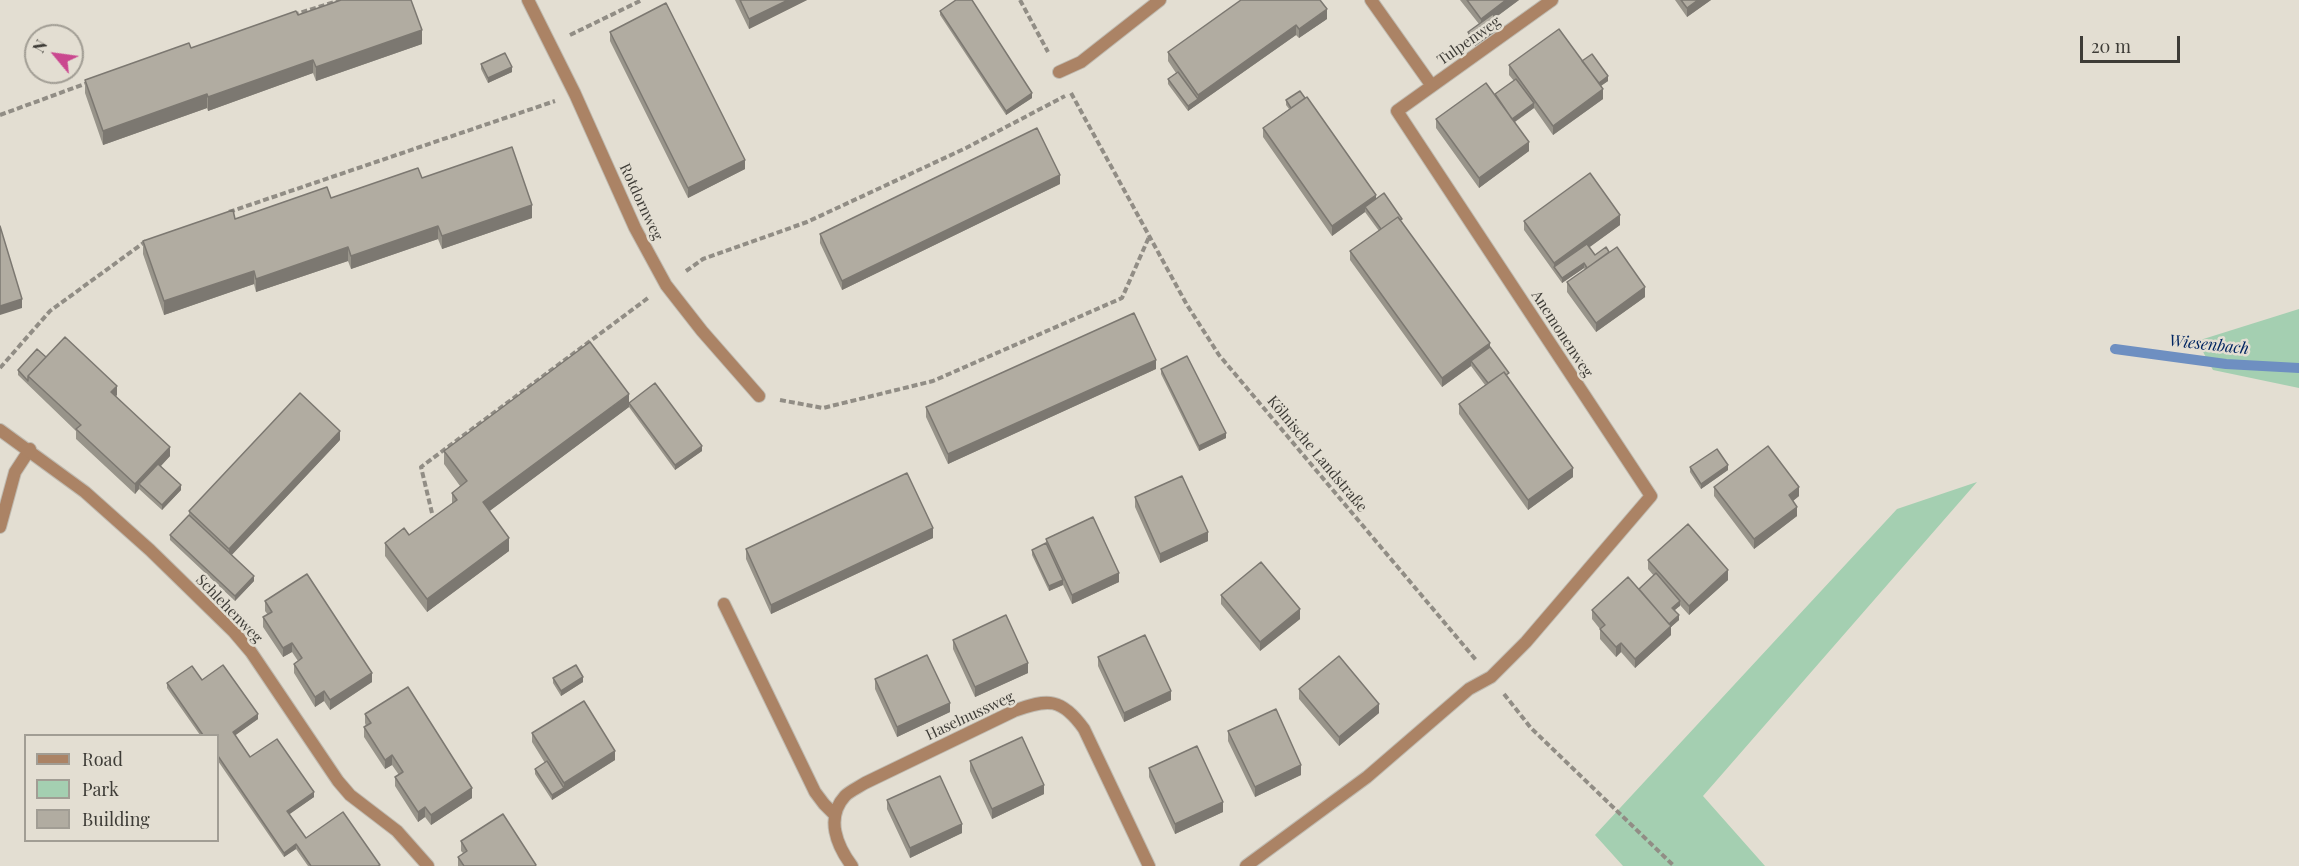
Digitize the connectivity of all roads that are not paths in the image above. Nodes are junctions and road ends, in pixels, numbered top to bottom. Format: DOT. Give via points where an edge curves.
graph roads {
  1 [pos="528,0"];
  2 [pos="1160,0"];
  3 [pos="1371,0"];
  4 [pos="1552,0"];
  5 [pos="1059,72"];
  6 [pos="1432,86"];
  7 [pos="759,396"];
  8 [pos="0,430"];
  9 [pos="30,449"];
  10 [pos="0,527"];
  11 [pos="724,604"];
  12 [pos="835,814"];
  13 [pos="428,866"];
  14 [pos="852,866"];
  15 [pos="1149,866"];
  16 [pos="1246,866"];
  1 -- 7 [label="street, Rotdornweg" via="635,228 666,285"];
  2 -- 5 [label="street" via="1081,62"];
  3 -- 6 [label="street"];
  4 -- 6 [label="street, Tulpenweg"];
  6 -- 16 [label="street, Anemonenweg" via="1397,111 1651,495 1526,642 1491,677 1469,689 1367,777"];
  8 -- 9 [label="street, Schlehenweg"];
  9 -- 10 [label="street" via="15,472"];
  9 -- 13 [label="street, Schlehenweg" via="150,550 234,632 338,781 397,831"];
  11 -- 12 [label="street" via="815,792"];
  12 -- 14 [label="street" via="835,834"];
  12 -- 15 [label="street, Haselnussweg" via="845,796 865,783 1014,711 1036,702 1054,703 1072,712 1084,729"];
}
